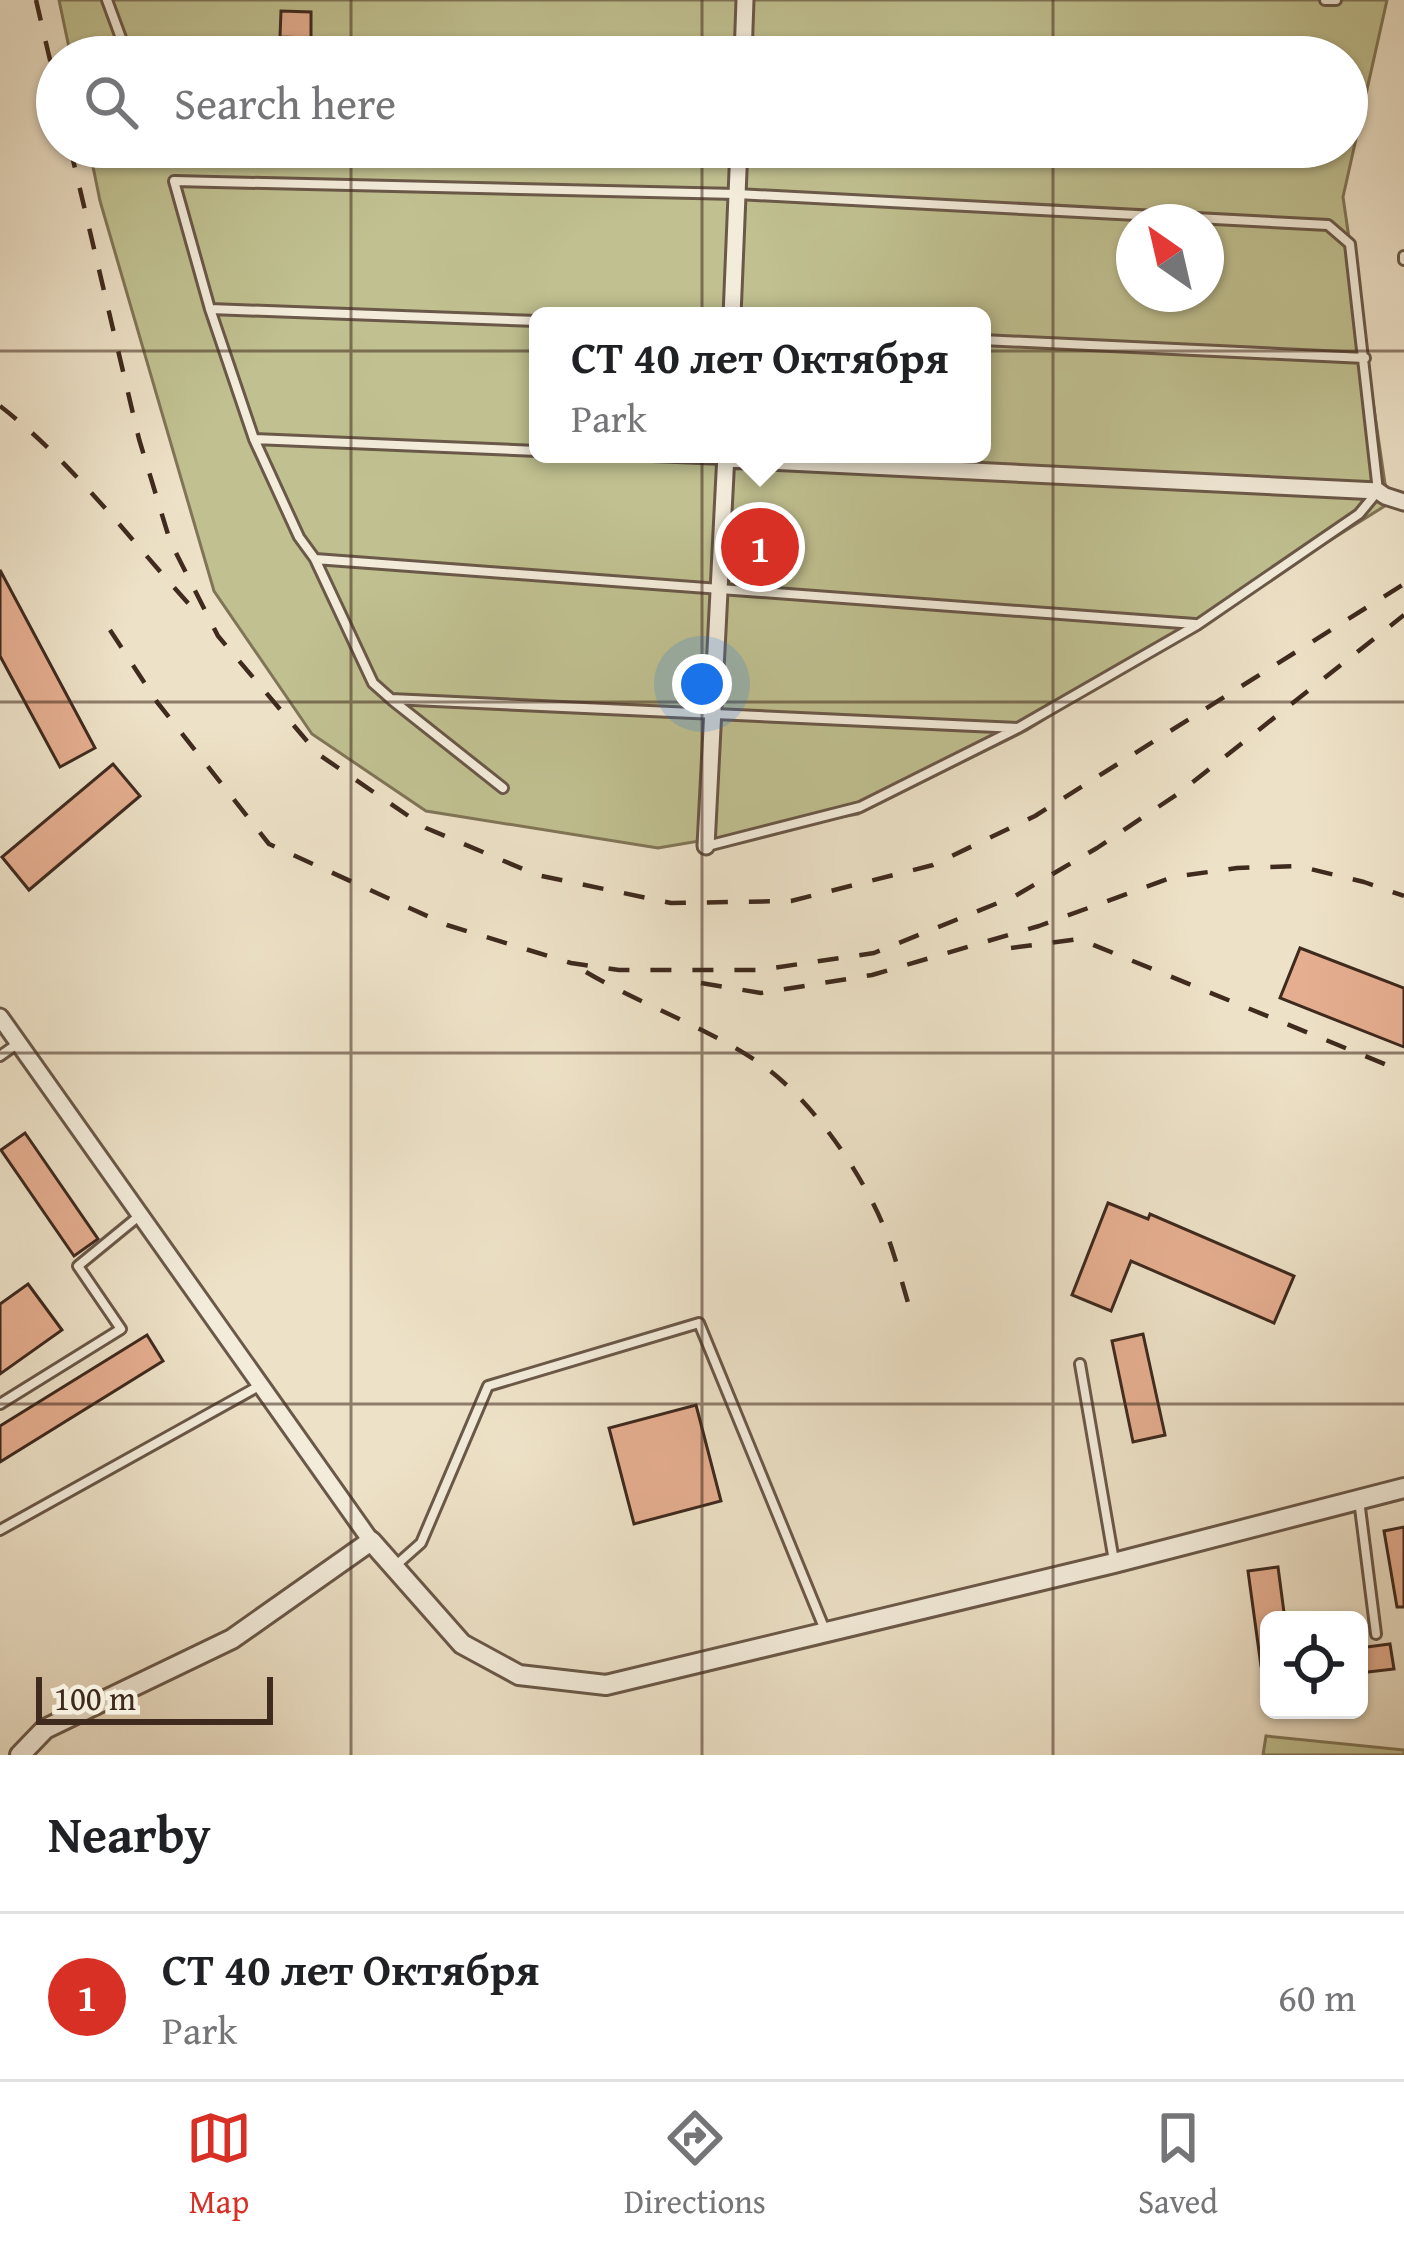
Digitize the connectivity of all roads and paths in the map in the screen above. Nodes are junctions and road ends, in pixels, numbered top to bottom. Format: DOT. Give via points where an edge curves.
graph roads {
  1 [pos="107,0"];
  2 [pos="745,0"];
  3 [pos="1325,0"];
  4 [pos="1336,0"];
  5 [pos="120,36"];
  6 [pos="744,36"];
  7 [pos="738,168"];
  8 [pos="737,194"];
  9 [pos="732,307"];
  10 [pos="210,309"];
  11 [pos="529,321"];
  12 [pos="991,340"];
  13 [pos="1365,358"];
  14 [pos="254,439"];
  15 [pos="529,451"];
  16 [pos="726,463"];
  17 [pos="841,463"];
  18 [pos="1378,491"];
  19 [pos="1404,502"];
  20 [pos="315,559"];
  21 [pos="719,587"];
  22 [pos="1197,625"];
  23 [pos="391,699"];
  24 [pos="713,714"];
  25 [pos="1018,728"];
  26 [pos="503,788"];
  27 [pos="706,846"];
  28 [pos="0,1017"];
  29 [pos="19,1043"];
  30 [pos="0,1056"];
  31 [pos="140,1215"];
  32 [pos="1081,1364"];
  33 [pos="260,1385"];
  34 [pos="0,1404"];
  35 [pos="1404,1488"];
  36 [pos="1359,1499"];
  37 [pos="0,1531"];
  38 [pos="371,1541"];
  39 [pos="1114,1563"];
  40 [pos="394,1567"];
  41 [pos="826,1631"];
  42 [pos="1376,1634"];
  43 [pos="20,1755"];
  1 -- 5 [label="lane"];
  2 -- 6 [label="street"];
  3 -- 4 [label="lane"];
  7 -- 8 [label="street"];
  8 -- 9 [label="street"];
  8 -- 10 [label="lane" via="174,181"];
  8 -- 13 [label="lane" via="1328,225 1350,244"];
  10 -- 11 [label="lane"];
  10 -- 14 [label="lane"];
  12 -- 13 [label="lane"];
  13 -- 18 [label="lane"];
  14 -- 15 [label="lane"];
  14 -- 20 [label="lane"];
  16 -- 21 [label="street"];
  17 -- 18 [label="street"];
  18 -- 19 [label="street"];
  18 -- 22 [label="lane" via="1359,514"];
  20 -- 21 [label="lane"];
  20 -- 23 [label="lane" via="373,683"];
  21 -- 22 [label="lane"];
  21 -- 24 [label="street"];
  22 -- 25 [label="lane"];
  23 -- 24 [label="lane"];
  23 -- 26 [label="lane"];
  24 -- 25 [label="lane"];
  24 -- 27 [label="street"];
  25 -- 27 [label="lane" via="860,807"];
  28 -- 29 [label="street"];
  29 -- 30 [label="lane"];
  29 -- 31 [label="street"];
  31 -- 33 [label="street"];
  31 -- 34 [label="lane" via="78,1266 121,1329"];
  32 -- 39 [label="lane"];
  33 -- 37 [label="lane"];
  33 -- 38 [label="street"];
  35 -- 36 [label="street"];
  36 -- 39 [label="street"];
  36 -- 42 [label="lane"];
  38 -- 40 [label="street"];
  38 -- 43 [label="street" via="232,1640 45,1729"];
  39 -- 41 [label="street"];
  40 -- 41 [label="street" via="462,1644 520,1676 606,1685"];
  40 -- 41 [label="lane" via="421,1544 488,1386 699,1323"];
}
